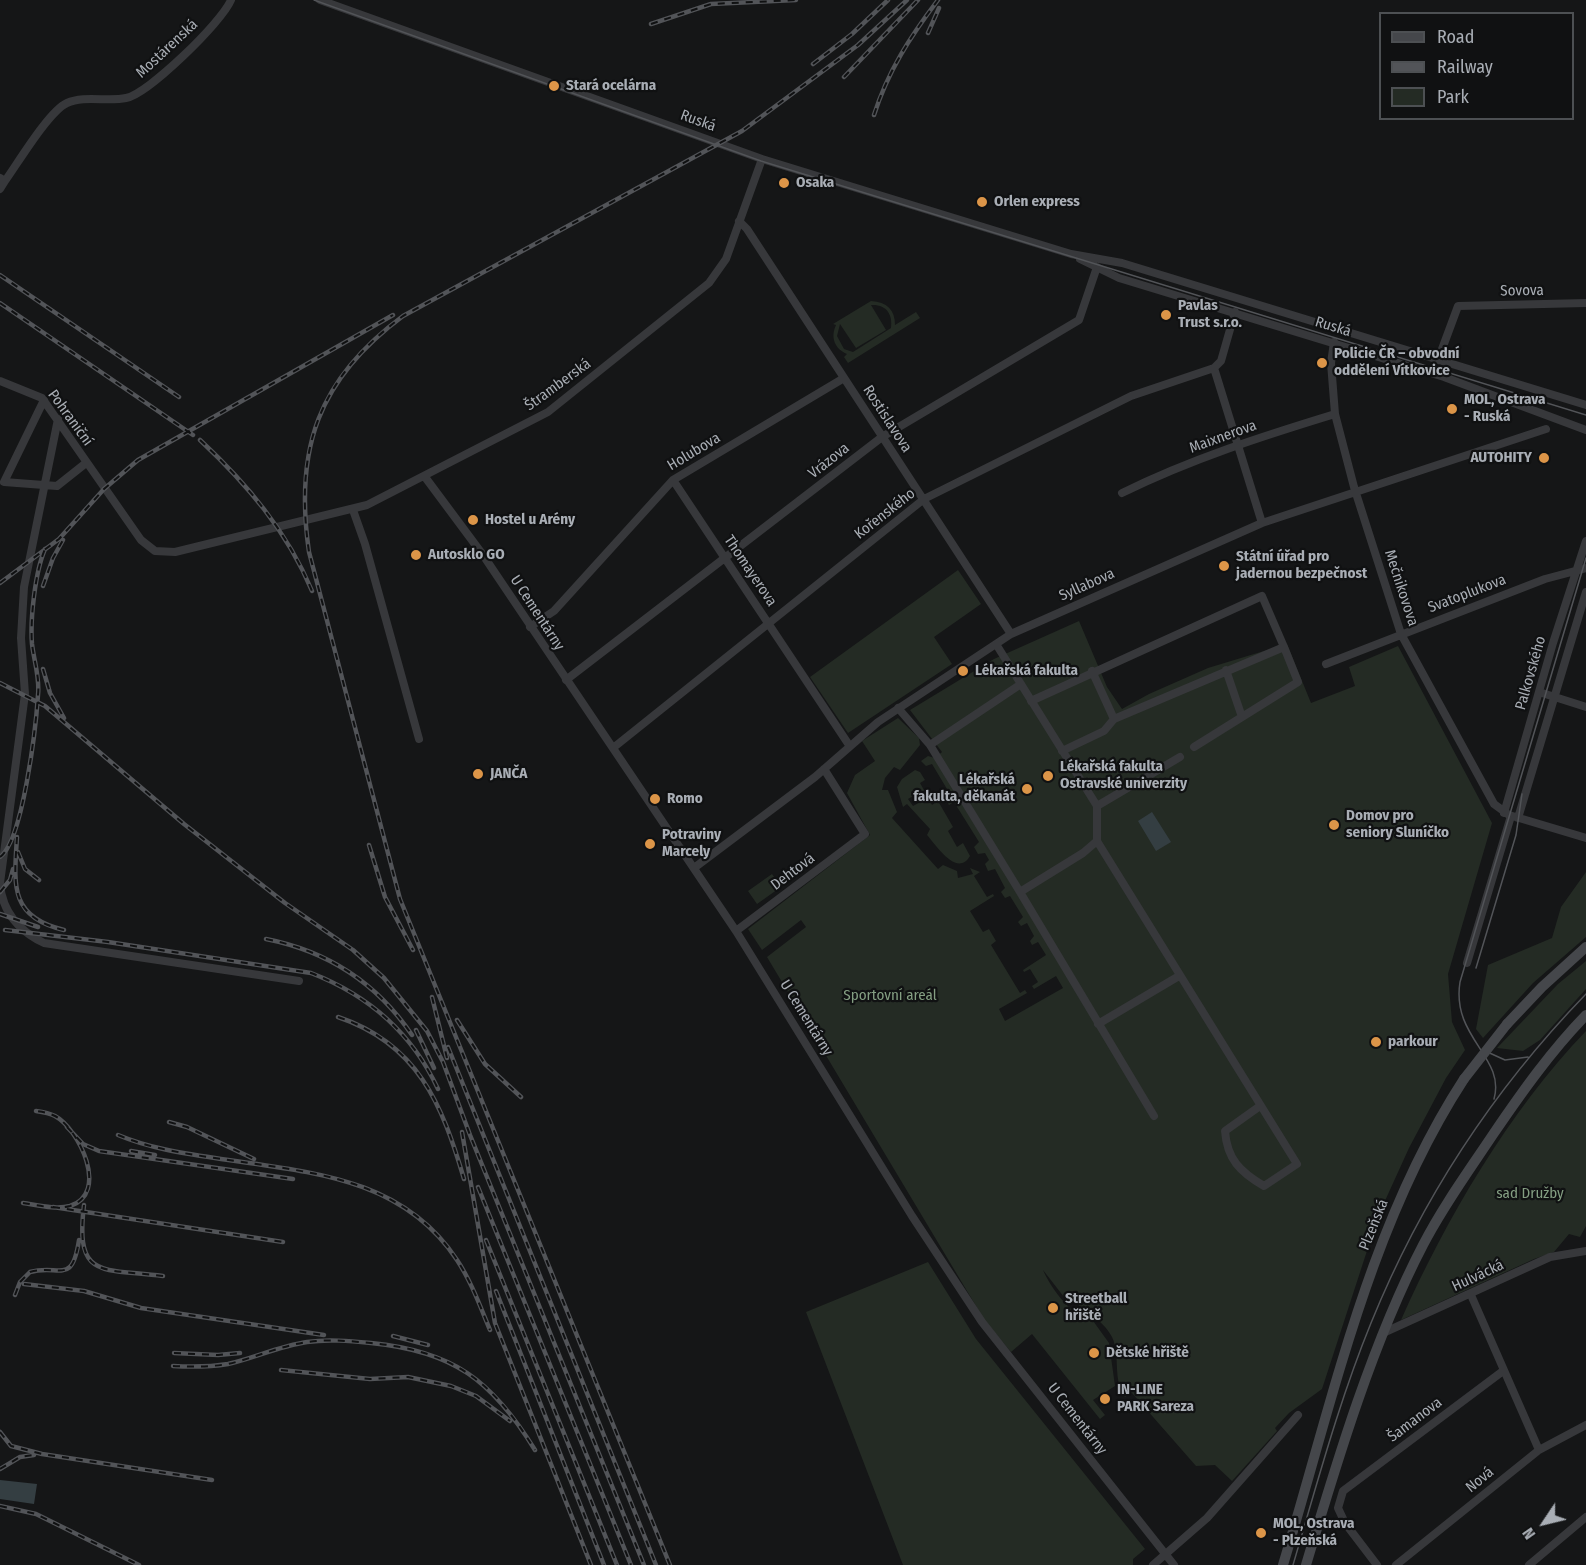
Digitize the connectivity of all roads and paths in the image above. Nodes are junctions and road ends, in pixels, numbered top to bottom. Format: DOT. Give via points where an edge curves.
graph roads {
  1 [pos="231,0"];
  2 [pos="320,0"];
  3 [pos="762,159"];
  4 [pos="2,180"];
  5 [pos="0,189"];
  6 [pos="739,221"];
  7 [pos="1071,255"];
  8 [pos="1097,267"];
  9 [pos="1586,303"];
  10 [pos="1235,312"];
  11 [pos="1334,342"];
  12 [pos="1438,360"];
  13 [pos="1214,368"];
  14 [pos="844,378"];
  15 [pos="0,381"];
  16 [pos="44,400"];
  17 [pos="1586,405"];
  18 [pos="1335,414"];
  19 [pos="58,419"];
  20 [pos="1546,429"];
  21 [pos="1586,430"];
  22 [pos="882,437"];
  23 [pos="1238,445"];
  24 [pos="86,463"];
  25 [pos="425,477"];
  26 [pos="673,480"];
  27 [pos="44,486"];
  28 [pos="1356,492"];
  29 [pos="1122,493"];
  30 [pos="924,499"];
  31 [pos="353,510"];
  32 [pos="1262,523"];
  33 [pos="278,528"];
  34 [pos="1586,541"];
  35 [pos="726,558"];
  36 [pos="1586,568"];
  37 [pos="1576,571"];
  38 [pos="1586,592"];
  39 [pos="769,623"];
  40 [pos="530,627"];
  41 [pos="1011,634"];
  42 [pos="1401,634"];
  43 [pos="996,644"];
  44 [pos="1284,647"];
  45 [pos="1326,664"];
  46 [pos="1227,670"];
  47 [pos="1092,671"];
  48 [pos="566,680"];
  49 [pos="1021,684"];
  50 [pos="1539,692"];
  51 [pos="1555,697"];
  52 [pos="1031,701"];
  53 [pos="1586,707"];
  54 [pos="898,708"];
  55 [pos="1242,717"];
  56 [pos="1114,719"];
  57 [pos="419,739"];
  58 [pos="849,745"];
  59 [pos="930,745"];
  60 [pos="1194,747"];
  61 [pos="612,748"];
  62 [pos="1062,751"];
  63 [pos="1180,757"];
  64 [pos="824,769"];
  65 [pos="1097,806"];
  66 [pos="1511,816"];
  67 [pos="1586,838"];
  68 [pos="1096,841"];
  69 [pos="694,868"];
  70 [pos="0,884"];
  71 [pos="1020,892"];
  72 [pos="736,931"];
  73 [pos="1586,947"];
  74 [pos="1467,963"];
  75 [pos="1179,976"];
  76 [pos="299,981"];
  77 [pos="1586,1016"];
  78 [pos="1098,1024"];
  79 [pos="1260,1106"];
  80 [pos="1154,1116"];
  81 [pos="1586,1251"];
  82 [pos="1470,1295"];
  83 [pos="1383,1333"];
  84 [pos="1503,1371"];
  85 [pos="1298,1415"];
  86 [pos="1586,1425"];
  87 [pos="1539,1450"];
  88 [pos="1586,1517"];
  89 [pos="1166,1555"];
  90 [pos="1153,1565"];
  91 [pos="1174,1565"];
  92 [pos="1283,1565"];
  93 [pos="1306,1565"];
  94 [pos="1377,1565"];
  95 [pos="1396,1565"];
  96 [pos="1529,1565"];
  1 -- 4 [label="street, Mostárenská" via="217,20 149,88 127,98 68,102 56,111"];
  2 -- 3 [label="street, Ruská"];
  3 -- 6 [label="street, Štramberská"];
  3 -- 7 [label="street, Ruská"];
  4 -- 5 [label="street, Mostárenská"];
  6 -- 14 [label="street, Rostislavova"];
  6 -- 25 [label="street, Štramberská" via="721,266 700,292 548,412"];
  7 -- 8 [label="street, Ruská"];
  7 -- 12 [label="street, Ruská" via="1122,263"];
  8 -- 10 [label="street, Ruská" via="1119,278"];
  8 -- 22 [label="street, Vrázova" via="1079,320"];
  9 -- 12 [label="street, Sovova" via="1458,306"];
  10 -- 11 [label="street, Ruská"];
  10 -- 13 [label="street" via="1221,361"];
  11 -- 18 [label="street, Mečnikovova" via="1331,363"];
  11 -- 21 [label="street, Ruská" via="1444,377"];
  12 -- 17 [label="street, Ruská"];
  13 -- 23 [label="street"];
  13 -- 30 [label="street, Kořenského" via="1131,396"];
  14 -- 22 [label="street, Rostislavova"];
  14 -- 26 [label="street, Holubova"];
  15 -- 16 [label="street, Pohraniční" via="38,394"];
  16 -- 19 [label="street, Pohraniční"];
  16 -- 27 [label="street" via="4,482"];
  18 -- 23 [label="street, Maixnerova"];
  18 -- 28 [label="street, Mečnikovova"];
  19 -- 24 [label="street, Pohraniční"];
  19 -- 27 [label="street"];
  20 -- 28 [label="street, Syllabova"];
  22 -- 30 [label="street, Rostislavova"];
  22 -- 35 [label="street, Vrázova"];
  23 -- 29 [label="street, Maixnerova"];
  23 -- 32 [label="street"];
  24 -- 27 [label="street" via="57,486"];
  24 -- 33 [label="street, Pohraniční" via="144,544 159,552 175,552"];
  25 -- 31 [label="street, Štramberská"];
  25 -- 40 [label="street, U Cementárny" via="477,546"];
  26 -- 35 [label="street, Thomayerova"];
  26 -- 40 [label="street, Holubova" via="554,611"];
  27 -- 70 [label="street" via="24,587 21,638 25,694"];
  28 -- 32 [label="street, Syllabova"];
  28 -- 42 [label="street, Mečnikovova"];
  30 -- 39 [label="street, Kořenského"];
  30 -- 41 [label="street, Rostislavova"];
  31 -- 33 [label="street, Štramberská"];
  31 -- 57 [label="street" via="366,544"];
  32 -- 41 [label="street, Syllabova"];
  34 -- 37 [label="street, Palkovského"];
  35 -- 39 [label="street, Thomayerova"];
  35 -- 48 [label="street, Vrázova"];
  36 -- 37 [label="street, Svatoplukova"];
  37 -- 42 [label="street, Svatoplukova"];
  37 -- 50 [label="street, Palkovského"];
  38 -- 51 [label="street, Palkovského"];
  39 -- 58 [label="street, Thomayerova"];
  39 -- 61 [label="street, Kořenského"];
  40 -- 48 [label="street, U Cementárny"];
  41 -- 43 [label="street, Syllabova"];
  42 -- 45 [label="street, Svatoplukova"];
  42 -- 66 [label="street, Mečnikovova" via="1480,783 1494,804"];
  43 -- 49 [label="street"];
  43 -- 54 [label="street, Syllabova"];
  44 -- 46 [label="street"];
  44 -- 47 [label="street" via="1262,596"];
  44 -- 55 [label="street" via="1298,682"];
  46 -- 55 [label="street"];
  46 -- 56 [label="street"];
  47 -- 52 [label="street"];
  47 -- 56 [label="street"];
  48 -- 61 [label="street, U Cementárny"];
  49 -- 52 [label="street"];
  49 -- 59 [label="street"];
  50 -- 51 [label="street"];
  50 -- 66 [label="street, Palkovského"];
  51 -- 53 [label="street"];
  51 -- 66 [label="street, Palkovského"];
  52 -- 62 [label="street"];
  54 -- 58 [label="street, Syllabova"];
  54 -- 59 [label="street"];
  55 -- 60 [label="street"];
  56 -- 62 [label="street" via="1104,731"];
  58 -- 64 [label="street, Syllabova"];
  59 -- 71 [label="street"];
  61 -- 69 [label="street, U Cementárny"];
  62 -- 65 [label="street"];
  63 -- 65 [label="street"];
  64 -- 69 [label="street, Syllabova"];
  64 -- 72 [label="street, Dehtová" via="866,834"];
  65 -- 68 [label="street"];
  66 -- 67 [label="street"];
  66 -- 74 [label="street, Palkovského"];
  68 -- 71 [label="street"];
  68 -- 75 [label="street"];
  69 -- 72 [label="street, U Cementárny"];
  70 -- 76 [label="street" via="11,918 44,942"];
  71 -- 78 [label="street"];
  72 -- 89 [label="street, U Cementárny" via="982,1322"];
  73 -- 92 [label="main road, Plzeňská, bridge" via="1507,1024 1464,1079 1422,1149 1381,1247 1347,1344"];
  75 -- 78 [label="street"];
  75 -- 79 [label="street"];
  77 -- 83 [label="main road" via="1525,1088 1475,1161 1423,1244"];
  78 -- 80 [label="street"];
  79 -- 79 [label="street" via="1297,1164 1263,1186 1232,1161 1225,1131"];
  81 -- 82 [label="street, Hulvácká" via="1550,1257"];
  82 -- 83 [label="street, Hulvácká"];
  82 -- 84 [label="street"];
  83 -- 93 [label="main road"];
  84 -- 87 [label="street"];
  84 -- 94 [label="street, Šamanova" via="1343,1491 1338,1508"];
  85 -- 89 [label="street" via="1207,1518"];
  86 -- 87 [label="street, Nová"];
  87 -- 95 [label="street, Nová"];
  88 -- 96 [label="street"];
  89 -- 90 [label="street"];
  89 -- 91 [label="street, U Cementárny"];
}
